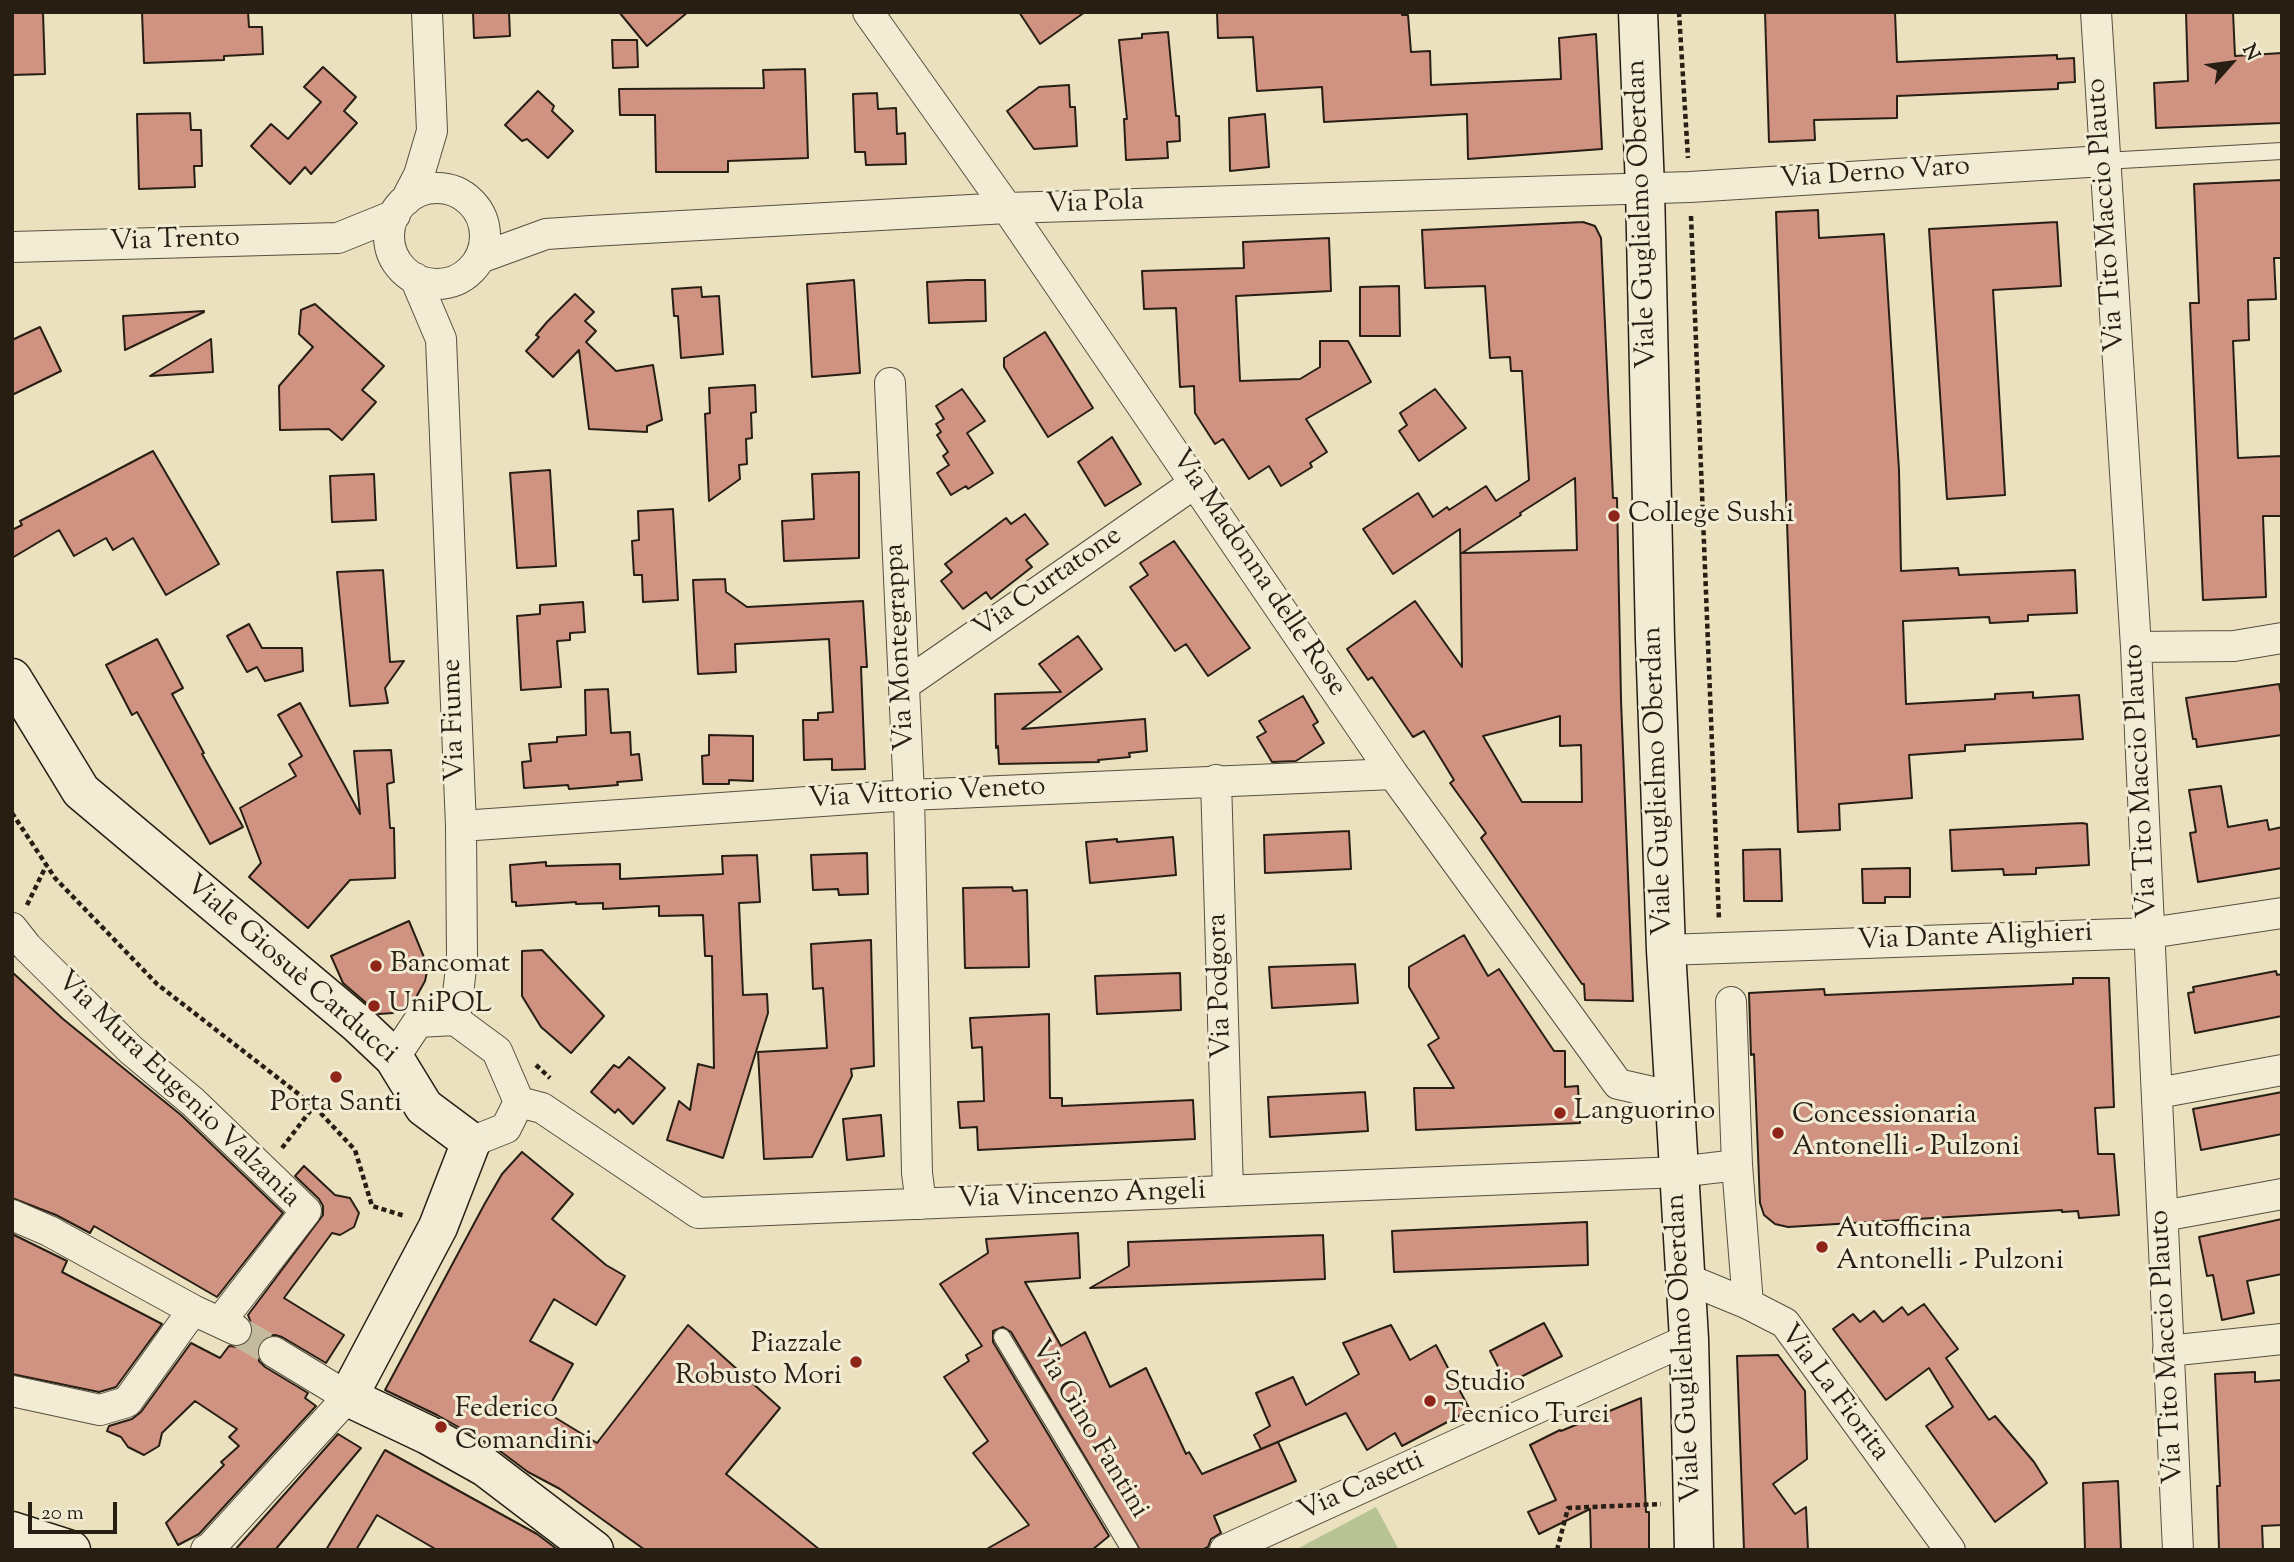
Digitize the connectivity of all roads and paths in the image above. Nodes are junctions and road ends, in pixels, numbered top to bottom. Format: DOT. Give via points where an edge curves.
graph roads {
  1 [pos="427,12"];
  2 [pos="868,12"];
  3 [pos="1638,12"];
  4 [pos="1679,12"];
  5 [pos="2096,12"];
  6 [pos="432,131"];
  7 [pos="2282,151"];
  8 [pos="2104,161"];
  9 [pos="1690,187"];
  10 [pos="1645,188"];
  11 [pos="458,193"];
  12 [pos="400,207"];
  13 [pos="1007,208"];
  14 [pos="480,216"];
  15 [pos="546,234"];
  16 [pos="338,238"];
  17 [pos="12,247"];
  18 [pos="470,268"];
  19 [pos="405,269"];
  20 [pos="441,339"];
  21 [pos="890,383"];
  22 [pos="1195,483"];
  23 [pos="2282,638"];
  24 [pos="2136,647"];
  25 [pos="12,678"];
  26 [pos="904,685"];
  27 [pos="1393,774"];
  28 [pos="1216,780"];
  29 [pos="909,794"];
  30 [pos="12,813"];
  31 [pos="461,826"];
  32 [pos="46,865"];
  33 [pos="2282,913"];
  34 [pos="17,922"];
  35 [pos="2150,933"];
  36 [pos="1707,948"];
  37 [pos="1666,950"];
  38 [pos="1731,1002"];
  39 [pos="454,1020"];
  40 [pos="394,1058"];
  41 [pos="534,1064"];
  42 [pos="2282,1070"];
  43 [pos="554,1082"];
  44 [pos="2158,1093"];
  45 [pos="1675,1097"];
  46 [pos="519,1102"];
  47 [pos="313,1105"];
  48 [pos="471,1142"];
  49 [pos="282,1148"];
  50 [pos="1737,1165"];
  51 [pos="1678,1172"];
  52 [pos="1228,1191"];
  53 [pos="2282,1194"];
  54 [pos="921,1204"];
  55 [pos="12,1215"];
  56 [pos="2164,1216"];
  57 [pos="438,1227"];
  58 [pos="1685,1278"];
  59 [pos="1748,1304"];
  60 [pos="193,1310"];
  61 [pos="1002,1337"];
  62 [pos="1689,1339"];
  63 [pos="2282,1339"];
  64 [pos="2168,1351"];
  65 [pos="274,1352"];
  66 [pos="12,1391"];
  67 [pos="348,1397"];
  68 [pos="1693,1503"];
  69 [pos="12,1531"];
  70 [pos="208,1549"];
  71 [pos="71,1550"];
  72 [pos="594,1550"];
  73 [pos="1130,1550"];
  74 [pos="1225,1550"];
  75 [pos="1557,1550"];
  76 [pos="1694,1550"];
  77 [pos="1950,1550"];
  78 [pos="2178,1550"];
  1 -- 6 [label="street"];
  2 -- 13 [label="street, Via Madonna delle Rose"];
  3 -- 10 [label="main road, Viale Guglielmo Oberdan"];
  4 -- 9 [label="path"];
  5 -- 8 [label="street, Via Tito Maccio Plauto"];
  6 -- 11 [label="street"];
  6 -- 12 [label="street" via="419,175"];
  7 -- 8 [label="lane"];
  8 -- 9 [label="street, Via Derno Varo"];
  8 -- 24 [label="street, Via Tito Maccio Plauto"];
  9 -- 10 [label="street, Via Derno Varo"];
  9 -- 36 [label="path" via="1721,917"];
  10 -- 13 [label="street, Via Pola"];
  10 -- 37 [label="main road, Viale Guglielmo Oberdan"];
  11 -- 12 [label="street" via="431,188"];
  11 -- 14 [label="street"];
  12 -- 16 [label="street"];
  12 -- 19 [label="street" via="390,230 390,245"];
  13 -- 15 [label="street, Via Pola"];
  13 -- 22 [label="street, Via Madonna delle Rose"];
  14 -- 15 [label="street"];
  14 -- 18 [label="street" via="485,244"];
  15 -- 18 [label="street"];
  16 -- 17 [label="street, Via Trento"];
  16 -- 19 [label="street"];
  18 -- 19 [label="street" via="445,284"];
  18 -- 20 [label="street"];
  19 -- 20 [label="street"];
  20 -- 31 [label="street, Via Fiume"];
  21 -- 26 [label="street, Via Montegrappa"];
  22 -- 26 [label="street, Via Curtatone"];
  22 -- 27 [label="street, Via Madonna delle Rose"];
  23 -- 24 [label="street" via="2234,646"];
  24 -- 35 [label="street, Via Tito Maccio Plauto"];
  25 -- 40 [label="main road, Viale Giosuè Carducci" via="80,791"];
  26 -- 29 [label="street, Via Montegrappa"];
  27 -- 28 [label="street, Via Vittorio Veneto"];
  27 -- 45 [label="street, Via Madonna delle Rose" via="1618,1084"];
  28 -- 29 [label="street, Via Vittorio Veneto"];
  28 -- 52 [label="street, Via Podgora"];
  29 -- 31 [label="street, Via Vittorio Veneto"];
  29 -- 54 [label="street, Via Montegrappa"];
  30 -- 32 [label="path"];
  31 -- 39 [label="street, Via Fiume" via="462,959"];
  32 -- 34 [label="path"];
  32 -- 47 [label="path" via="157,984"];
  33 -- 35 [label="street, Via Dante Alighieri"];
  34 -- 60 [label="street, Via Mura Eugenio Valzania" via="27,947 306,1211 230,1327"];
  35 -- 36 [label="street, Via Dante Alighieri"];
  35 -- 44 [label="street, Via Tito Maccio Plauto"];
  36 -- 37 [label="street, Via Dante Alighieri"];
  37 -- 45 [label="main road, Viale Guglielmo Oberdan"];
  38 -- 50 [label="street"];
  39 -- 40 [label="street" via="418,1022"];
  39 -- 46 [label="street" via="497,1051"];
  40 -- 48 [label="main road, Viale Giosuè Carducci" via="424,1107"];
  41 -- 43 [label="path"];
  42 -- 44 [label="street"];
  44 -- 56 [label="street, Via Tito Maccio Plauto"];
  45 -- 51 [label="main road, Viale Guglielmo Oberdan"];
  46 -- 48 [label="street" via="506,1128"];
  46 -- 54 [label="street, Via Vincenzo Angeli" via="542,1108 698,1213"];
  47 -- 49 [label="path"];
  47 -- 57 [label="path" via="355,1150 372,1206"];
  48 -- 57 [label="main road"];
  50 -- 51 [label="street, Via Vincenzo Angeli"];
  50 -- 59 [label="street"];
  51 -- 52 [label="street, Via Vincenzo Angeli"];
  51 -- 58 [label="main road, Viale Guglielmo Oberdan"];
  52 -- 54 [label="street, Via Vincenzo Angeli"];
  53 -- 56 [label="street"];
  55 -- 60 [label="street"];
  56 -- 64 [label="street, Via Tito Maccio Plauto"];
  57 -- 67 [label="main road"];
  58 -- 59 [label="street, Via La Fiorita"];
  58 -- 62 [label="main road, Viale Guglielmo Oberdan"];
  59 -- 77 [label="street, Via La Fiorita" via="1785,1323"];
  60 -- 66 [label="street" via="127,1402 100,1410"];
  61 -- 73 [label="lane, Via Gino Fantini"];
  62 -- 68 [label="main road, Viale Guglielmo Oberdan"];
  62 -- 74 [label="street, Via Casetti"];
  63 -- 64 [label="street"];
  64 -- 78 [label="street, Via Tito Maccio Plauto"];
  65 -- 67 [label="street"];
  67 -- 70 [label="street"];
  67 -- 72 [label="main road" via="485,1467"];
  68 -- 75 [label="path" via="1567,1508"];
  68 -- 76 [label="main road, Viale Guglielmo Oberdan"];
  69 -- 71 [label="main road"];
}
